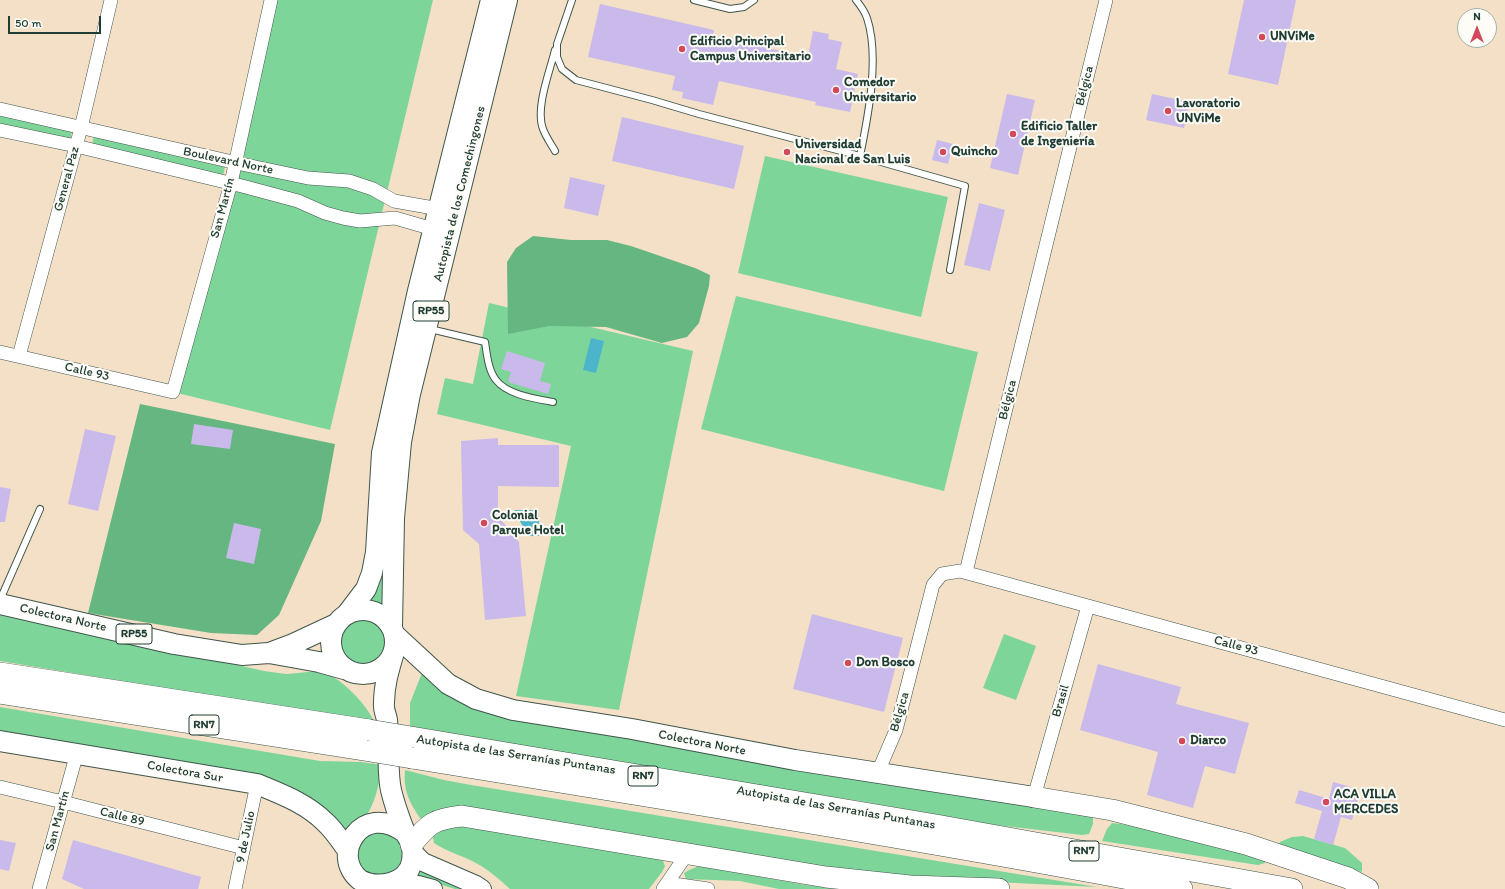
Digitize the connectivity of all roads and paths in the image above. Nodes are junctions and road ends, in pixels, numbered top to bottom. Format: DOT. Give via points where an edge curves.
graph roads {
  1 [pos="111,0"];
  2 [pos="271,0"];
  3 [pos="491,0"];
  4 [pos="507,0"];
  5 [pos="572,0"];
  6 [pos="694,0"];
  7 [pos="754,0"];
  8 [pos="856,0"];
  9 [pos="1106,0"];
  10 [pos="557,44"];
  11 [pos="0,109"];
  12 [pos="81,128"];
  13 [pos="0,130"];
  14 [pos="76,146"];
  15 [pos="555,151"];
  16 [pos="860,156"];
  17 [pos="235,162"];
  18 [pos="231,183"];
  19 [pos="447,210"];
  20 [pos="442,231"];
  21 [pos="950,270"];
  22 [pos="426,328"];
  23 [pos="0,352"];
  24 [pos="19,356"];
  25 [pos="173,392"];
  26 [pos="553,402"];
  27 [pos="40,509"];
  28 [pos="966,572"];
  29 [pos="0,600"];
  30 [pos="0,604"];
  31 [pos="1088,606"];
  32 [pos="341,619"];
  33 [pos="393,638"];
  34 [pos="269,653"];
  35 [pos="347,671"];
  36 [pos="0,673"];
  37 [pos="0,695"];
  38 [pos="384,704"];
  39 [pos="1505,720"];
  40 [pos="0,741"];
  41 [pos="76,753"];
  42 [pos="878,772"];
  43 [pos="257,784"];
  44 [pos="0,787"];
  45 [pos="391,790"];
  46 [pos="1034,797"];
  47 [pos="63,802"];
  48 [pos="364,826"];
  49 [pos="410,843"];
  50 [pos="244,848"];
  51 [pos="348,851"];
  52 [pos="687,854"];
  53 [pos="354,880"];
  54 [pos="393,885"];
  55 [pos="665,886"];
  56 [pos="39,889"];
  57 [pos="235,889"];
  58 [pos="433,889"];
  59 [pos="482,889"];
  60 [pos="708,889"];
  61 [pos="999,889"];
  62 [pos="1182,889"];
  63 [pos="1292,889"];
  64 [pos="1368,889"];
  1 -- 12 [label="street, General Paz"];
  2 -- 17 [label="street, San Martín"];
  3 -- 19 [label="main road, Autopista de los Comechingones / RP55"];
  4 -- 19 [label="main road, Autopista de los Comechingones / RP55"];
  5 -- 10 [label="lane"];
  6 -- 7 [label="lane" via="730,9 744,7"];
  8 -- 16 [label="lane" via="867,17 874,49 868,118"];
  9 -- 28 [label="street, Bélgica"];
  10 -- 15 [label="lane" via="541,114 542,128"];
  10 -- 16 [label="lane" via="557,57 562,69 576,80"];
  11 -- 12 [label="street, Boulevard Norte"];
  12 -- 14 [label="street, General Paz"];
  12 -- 17 [label="street, Boulevard Norte"];
  13 -- 14 [label="street, Boulevard Norte"];
  14 -- 18 [label="street, Boulevard Norte"];
  14 -- 24 [label="street, General Paz"];
  16 -- 21 [label="lane" via="965,186"];
  17 -- 18 [label="street, San Martín"];
  17 -- 19 [label="street, Boulevard Norte" via="308,178 349,181 373,189 394,201"];
  18 -- 20 [label="street, Boulevard Norte" via="298,201 342,218 360,221 395,218"];
  18 -- 25 [label="street, San Martín"];
  19 -- 20 [label="main road, Autopista de los Comechingones / RP55"];
  20 -- 22 [label="main road, Autopista de los Comechingones / RP55" via="444,263"];
  20 -- 32 [label="main road, Autopista de los Comechingones / RP55" via="400,367 382,453 376,552 372,573 366,589"];
  22 -- 26 [label="lane" via="485,342 490,368 496,381 508,390"];
  22 -- 33 [label="main road, Autopista de los Comechingones / RP55" via="410,394 402,442 394,518"];
  23 -- 24 [label="street, Calle 93"];
  24 -- 25 [label="street, Calle 93"];
  27 -- 29 [label="lane"];
  28 -- 31 [label="street, Calle 93"];
  28 -- 42 [label="street, Bélgica" via="960,570 942,574 933,585 896,730"];
  30 -- 34 [label="main road, Colectora Norte / RP55" via="174,644 242,655"];
  31 -- 39 [label="street, Calle 93"];
  31 -- 46 [label="street, Brasil"];
  32 -- 33 [label="main road, RP55" via="356,610 372,611 385,619"];
  32 -- 34 [label="main road, Colectora Norte / RP55" via="293,644"];
  32 -- 35 [label="main road, RP55" via="332,633 330,643 337,662"];
  33 -- 35 [label="main road, RP55" via="390,661 384,667 376,672 359,675"];
  33 -- 38 [label="main road, Autopista de los Comechingones"];
  33 -- 42 [label="main road, Colectora Norte" via="448,684 476,700 513,710 632,729 795,760"];
  34 -- 35 [label="main road, Colectora Norte / RP55" via="318,662"];
  35 -- 38 [label="main road"];
  36 -- 63 [label="highway, Autopista de las Serranías Puntanas / RN7, bridge" via="411,737 936,825"];
  37 -- 62 [label="highway, Autopista de las Serranías Puntanas / RN7, bridge" via="370,751 866,832"];
  38 -- 45 [label="main road, Autopista de los Comechingones"];
  40 -- 41 [label="main road, Colectora Sur"];
  41 -- 43 [label="main road, Colectora Sur"];
  41 -- 47 [label="street, San Martín"];
  42 -- 46 [label="main road, Colectora Norte"];
  43 -- 50 [label="street, 9 de Julio"];
  43 -- 51 [label="main road, Colectora Sur" via="295,801 315,814 336,834"];
  44 -- 47 [label="street, Calle 89"];
  45 -- 48 [label="main road" via="381,807"];
  45 -- 49 [label="main road, Autopista de los Comechingones"];
  46 -- 64 [label="highway" via="1112,810 1246,844 1348,878"];
  47 -- 50 [label="street, Calle 89"];
  47 -- 56 [label="street, San Martín"];
  48 -- 49 [label="main road" via="385,822 395,826"];
  48 -- 51 [label="main road" via="356,833"];
  49 -- 52 [label="highway" via="435,822 462,816"];
  49 -- 54 [label="main road" via="412,863 407,873"];
  49 -- 59 [label="main road" via="423,862"];
  50 -- 57 [label="street, 9 de Julio"];
  51 -- 53 [label="main road"];
  52 -- 55 [label="street"];
  52 -- 61 [label="highway" via="826,877 910,886"];
  53 -- 54 [label="main road" via="359,879 368,885 379,887"];
  54 -- 58 [label="main road" via="418,885"];
  55 -- 60 [label="street"];
}
